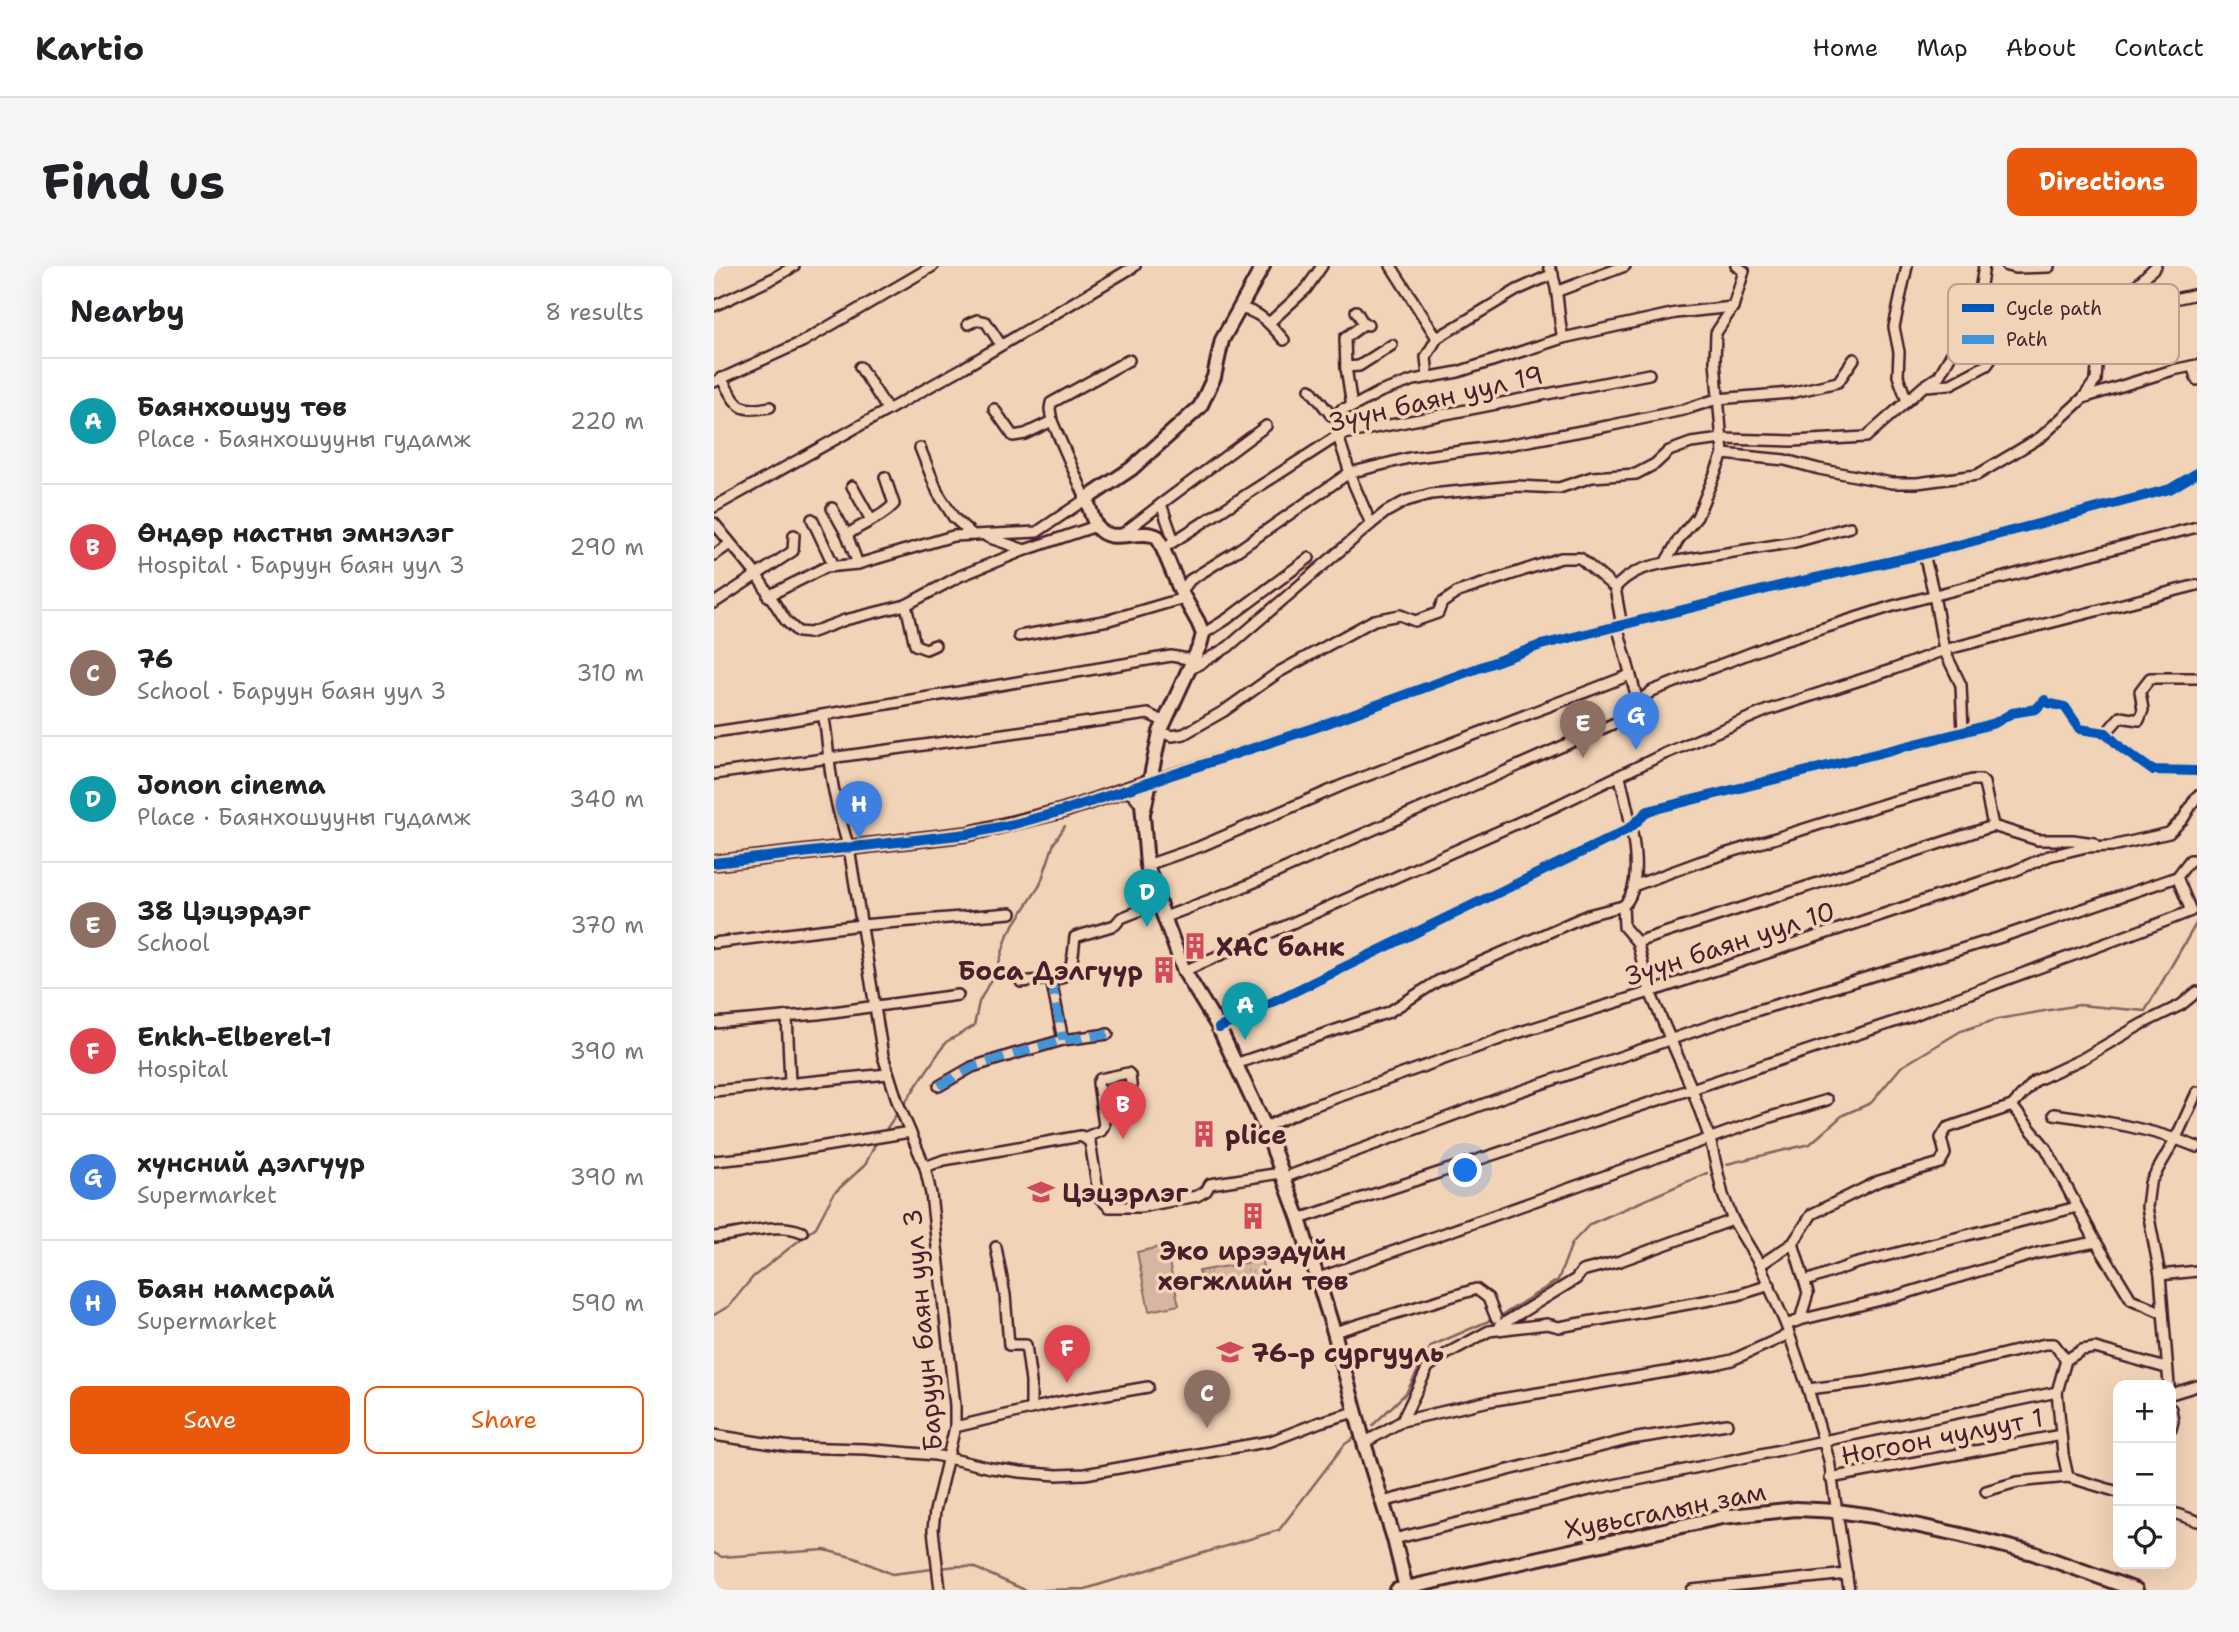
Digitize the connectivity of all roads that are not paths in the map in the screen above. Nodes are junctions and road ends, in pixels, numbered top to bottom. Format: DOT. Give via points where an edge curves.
graph roads {
  1 [pos="793,266"];
  2 [pos="933,266"];
  3 [pos="1135,266"];
  4 [pos="1263,266"];
  5 [pos="1322,266"];
  6 [pos="1391,266"];
  7 [pos="1625,266"];
  8 [pos="1736,266"];
  9 [pos="1907,266"];
  10 [pos="1984,266"];
  11 [pos="2007,266"];
  12 [pos="2156,266"];
  13 [pos="2049,267"];
  14 [pos="1551,270"];
  15 [pos="1981,284"];
  16 [pos="2138,284"];
  17 [pos="1558,291"];
  18 [pos="2197,294"];
  19 [pos="2179,298"];
  20 [pos="714,306"];
  21 [pos="1732,307"];
  22 [pos="1239,308"];
  23 [pos="1356,311"];
  24 [pos="1269,323"];
  25 [pos="968,324"];
  26 [pos="1437,338"];
  27 [pos="1563,338"];
  28 [pos="1284,340"];
  29 [pos="1001,345"];
  30 [pos="1392,345"];
  31 [pos="1854,359"];
  32 [pos="1129,360"];
  33 [pos="1948,360"];
  34 [pos="1988,364"];
  35 [pos="2097,364"];
  36 [pos="2195,365"];
  37 [pos="860,368"];
  38 [pos="1346,369"];
  39 [pos="1649,374"];
  40 [pos="1428,377"];
  41 [pos="717,380"];
  42 [pos="2197,380"];
  43 [pos="1924,386"];
  44 [pos="1310,389"];
  45 [pos="2083,398"];
  46 [pos="1717,399"];
  47 [pos="1907,401"];
  48 [pos="770,407"];
  49 [pos="1352,407"];
  50 [pos="994,409"];
  51 [pos="888,410"];
  52 [pos="1338,417"];
  53 [pos="1052,421"];
  54 [pos="1266,425"];
  55 [pos="1339,435"];
  56 [pos="1723,439"];
  57 [pos="920,448"];
  58 [pos="1723,454"];
  59 [pos="1350,473"];
  60 [pos="2197,473"];
  61 [pos="885,477"];
  62 [pos="852,486"];
  63 [pos="1086,499"];
  64 [pos="1161,504"];
  65 [pos="714,507"];
  66 [pos="832,508"];
  67 [pos="812,519"];
  68 [pos="871,520"];
  69 [pos="714,523"];
  70 [pos="1371,524"];
  71 [pos="1096,526"];
  72 [pos="1850,527"];
  73 [pos="2197,527"];
  74 [pos="794,535"];
  75 [pos="847,535"];
  76 [pos="976,535"];
  77 [pos="1121,535"];
  78 [pos="1174,541"];
  79 [pos="730,544"];
  80 [pos="1162,549"];
  81 [pos="1025,550"];
  82 [pos="1924,554"];
  83 [pos="714,555"];
  84 [pos="1309,558"];
  85 [pos="1665,563"];
  86 [pos="858,564"];
  87 [pos="834,566"];
  88 [pos="756,574"];
  89 [pos="2197,585"];
  90 [pos="1615,588"];
  91 [pos="1182,595"];
  92 [pos="1934,595"];
  93 [pos="768,596"];
  94 [pos="714,603"];
  95 [pos="906,605"];
  96 [pos="1617,625"];
  97 [pos="1202,634"];
  98 [pos="1019,636"];
  99 [pos="935,645"];
  100 [pos="1944,650"];
  101 [pos="1190,666"];
  102 [pos="1630,675"];
  103 [pos="2197,678"];
  104 [pos="1638,702"];
  105 [pos="823,715"];
  106 [pos="1163,727"];
  107 [pos="714,732"];
  108 [pos="1963,732"];
  109 [pos="2106,733"];
  110 [pos="828,759"];
  111 [pos="2197,771"];
  112 [pos="714,774"];
  113 [pos="1620,777"];
  114 [pos="1151,781"];
  115 [pos="1125,790"];
  116 [pos="2197,796"];
  117 [pos="1144,810"];
  118 [pos="1993,826"];
  119 [pos="1631,827"];
  120 [pos="2053,842"];
  121 [pos="2112,846"];
  122 [pos="849,848"];
  123 [pos="2049,856"];
  124 [pos="2197,859"];
  125 [pos="714,863"];
  126 [pos="1147,865"];
  127 [pos="2177,877"];
  128 [pos="1636,885"];
  129 [pos="1159,903"];
  130 [pos="1623,906"];
  131 [pos="1011,913"];
  132 [pos="1165,917"];
  133 [pos="862,925"];
  134 [pos="1637,942"];
  135 [pos="714,943"];
  136 [pos="1184,971"];
  137 [pos="1051,979"];
  138 [pos="1021,982"];
  139 [pos="1650,992"];
  140 [pos="2197,992"];
  141 [pos="958,995"];
  142 [pos="874,1006"];
  143 [pos="787,1016"];
  144 [pos="714,1023"];
  145 [pos="1219,1028"];
  146 [pos="1108,1034"];
  147 [pos="1063,1040"];
  148 [pos="1671,1041"];
  149 [pos="1235,1064"];
  150 [pos="888,1074"];
  151 [pos="790,1083"];
  152 [pos="939,1086"];
  153 [pos="1692,1089"];
  154 [pos="714,1091"];
  155 [pos="2197,1092"];
  156 [pos="1827,1100"];
  157 [pos="1101,1101"];
  158 [pos="2012,1106"];
  159 [pos="2054,1114"];
  160 [pos="1265,1127"];
  161 [pos="910,1132"];
  162 [pos="1086,1137"];
  163 [pos="2176,1138"];
  164 [pos="1710,1139"];
  165 [pos="2197,1147"];
  166 [pos="714,1161"];
  167 [pos="925,1167"];
  168 [pos="1282,1176"];
  169 [pos="2077,1207"];
  170 [pos="1299,1219"];
  171 [pos="1733,1220"];
  172 [pos="802,1232"];
  173 [pos="714,1237"];
  174 [pos="2096,1242"];
  175 [pos="1793,1243"];
  176 [pos="996,1247"];
  177 [pos="1760,1265"];
  178 [pos="2197,1271"];
  179 [pos="2160,1275"];
  180 [pos="1316,1279"];
  181 [pos="1806,1281"];
  182 [pos="1770,1285"];
  183 [pos="2163,1313"];
  184 [pos="1496,1318"];
  185 [pos="1800,1320"];
  186 [pos="1787,1330"];
  187 [pos="1489,1331"];
  188 [pos="1334,1332"];
  189 [pos="2066,1360"];
  190 [pos="2166,1368"];
  191 [pos="2167,1380"];
  192 [pos="2197,1386"];
  193 [pos="1148,1387"];
  194 [pos="1808,1389"];
  195 [pos="2057,1392"];
  196 [pos="2176,1392"];
  197 [pos="1031,1408"];
  198 [pos="1355,1412"];
  199 [pos="1402,1421"];
  200 [pos="1727,1424"];
  201 [pos="955,1427"];
  202 [pos="714,1435"];
  203 [pos="2061,1435"];
  204 [pos="1362,1436"];
  205 [pos="1824,1441"];
  206 [pos="949,1459"];
  207 [pos="2068,1477"];
  208 [pos="1830,1478"];
  209 [pos="2113,1490"];
  210 [pos="1986,1491"];
  211 [pos="1382,1502"];
  212 [pos="1836,1511"];
  213 [pos="2176,1513"];
  214 [pos="2197,1521"];
  215 [pos="1394,1539"];
  216 [pos="1847,1574"];
  217 [pos="1403,1589"];
  218 [pos="940,1590"];
  219 [pos="1692,1590"];
  220 [pos="1849,1590"];
  221 [pos="2136,1590"];
  1 -- 20 [label="street"];
  2 -- 41 [label="street" via="802,342"];
  3 -- 29 [label="street"];
  4 -- 22 [label="street"];
  5 -- 24 [label="street" via="1306,289"];
  6 -- 26 [label="street"];
  7 -- 17 [label="street"];
  8 -- 21 [label="street" via="1744,271"];
  9 -- 47 [label="street" via="1894,327 1898,376"];
  10 -- 15 [label="street"];
  11 -- 13 [label="street"];
  12 -- 16 [label="street"];
  14 -- 17 [label="street"];
  14 -- 26 [label="street"];
  17 -- 27 [label="street"];
  18 -- 19 [label="street"];
  21 -- 27 [label="street" via="1676,313"];
  21 -- 46 [label="street" via="1716,333"];
  22 -- 24 [label="street" via="1255,311"];
  22 -- 63 [label="street" via="1222,340 1214,377 1200,407 1131,469"];
  23 -- 38 [label="street" via="1366,325 1345,338"];
  24 -- 28 [label="street"];
  25 -- 29 [label="street" via="986,322"];
  26 -- 40 [label="street" via="1426,357"];
  27 -- 40 [label="street" via="1458,372"];
  29 -- 51 [label="street"];
  30 -- 38 [label="street"];
  31 -- 46 [label="street" via="1838,382 1790,393"];
  32 -- 53 [label="street" via="1051,402"];
  33 -- 43 [label="street" via="1939,376"];
  34 -- 43 [label="street" via="1951,384"];
  35 -- 45 [label="street" via="2096,380"];
  36 -- 42 [label="street"];
  36 -- 45 [label="street"];
  37 -- 51 [label="street"];
  38 -- 49 [label="street"];
  39 -- 55 [label="street, Зүүн баян уул 19"];
  40 -- 49 [label="street" via="1380,392"];
  41 -- 48 [label="street" via="742,408"];
  43 -- 47 [label="street"];
  44 -- 52 [label="street" via="1331,415"];
  45 -- 58 [label="street" via="2041,437 1977,474 1892,483 1785,460"];
  46 -- 56 [label="street"];
  46 -- 59 [label="street" via="1608,426 1409,458"];
  47 -- 56 [label="street" via="1866,437"];
  49 -- 52 [label="street" via="1342,409"];
  50 -- 53 [label="street" via="1013,436"];
  51 -- 65 [label="street"];
  52 -- 55 [label="street"];
  53 -- 63 [label="street"];
  54 -- 64 [label="street"];
  55 -- 59 [label="street"];
  55 -- 78 [label="street, Зүүн баян уул 19"];
  56 -- 58 [label="street"];
  56 -- 70 [label="street" via="1670,451 1636,474 1592,477 1559,488 1516,486 1432,494 1406,501"];
  57 -- 76 [label="street" via="954,518"];
  58 -- 85 [label="street" via="1697,517"];
  59 -- 70 [label="street"];
  59 -- 91 [label="street" via="1190,580"];
  60 -- 82 [label="street" via="2170,489"];
  61 -- 68 [label="street" via="894,504"];
  62 -- 68 [label="street"];
  63 -- 71 [label="street"];
  63 -- 76 [label="street" via="1037,532"];
  64 -- 77 [label="street"];
  64 -- 78 [label="street"];
  66 -- 75 [label="street"];
  67 -- 87 [label="street"];
  68 -- 75 [label="street"];
  69 -- 79 [label="street"];
  70 -- 101 [label="street" via="1228,648"];
  71 -- 77 [label="street" via="1103,533"];
  71 -- 81 [label="street"];
  72 -- 85 [label="street" via="1795,542"];
  73 -- 92 [label="street"];
  74 -- 88 [label="street" via="793,551"];
  75 -- 86 [label="street"];
  76 -- 81 [label="street"];
  76 -- 86 [label="street" via="953,536"];
  77 -- 80 [label="street" via="1151,533 1158,537"];
  78 -- 80 [label="street, Зүүн баян уул 19"];
  79 -- 83 [label="street"];
  79 -- 88 [label="street"];
  80 -- 91 [label="street"];
  81 -- 95 [label="street" via="960,576"];
  82 -- 92 [label="street"];
  82 -- 96 [label="street"];
  84 -- 97 [label="street"];
  85 -- 90 [label="street" via="1643,568"];
  86 -- 87 [label="street"];
  87 -- 93 [label="street"];
  88 -- 93 [label="street"];
  88 -- 94 [label="street"];
  89 -- 100 [label="street"];
  90 -- 96 [label="street" via="1621,621"];
  90 -- 106 [label="street" via="1580,558 1561,558 1458,592 1442,603 1438,613 1415,621 1400,615 1374,620 1279,672 1184,734 1172,736"];
  91 -- 97 [label="street"];
  91 -- 98 [label="street" via="1109,620"];
  92 -- 100 [label="street"];
  92 -- 104 [label="street" via="1715,665 1652,691"];
  93 -- 95 [label="street" via="798,632 810,633"];
  95 -- 99 [label="street" via="915,645 926,649"];
  96 -- 102 [label="street"];
  96 -- 114 [label="street" via="1541,645 1314,728"];
  97 -- 101 [label="street"];
  100 -- 108 [label="street" via="1961,685"];
  100 -- 113 [label="street" via="1768,710"];
  101 -- 105 [label="street" via="1171,656"];
  101 -- 106 [label="street"];
  102 -- 104 [label="street"];
  102 -- 126 [label="street"];
  103 -- 109 [label="street" via="2150,678 2140,691 2143,710 2139,720 2120,717"];
  104 -- 132 [label="street" via="1624,719"];
  105 -- 107 [label="street"];
  105 -- 110 [label="street, Баруун баян уул 3"];
  106 -- 110 [label="street" via="1148,714"];
  106 -- 114 [label="street"];
  108 -- 109 [label="street" via="2036,709 2045,700 2065,707 2080,729"];
  108 -- 119 [label="street" via="1685,800 1648,811"];
  109 -- 111 [label="street" via="2152,770"];
  110 -- 112 [label="street"];
  110 -- 122 [label="street, Баруун баян уул 3"];
  113 -- 119 [label="street"];
  113 -- 136 [label="street"];
  114 -- 115 [label="street"];
  114 -- 117 [label="street"];
  115 -- 117 [label="street" via="1138,797"];
  115 -- 122 [label="street" via="967,834"];
  116 -- 121 [label="street, Зүүн баян уул 10" via="2169,833"];
  117 -- 126 [label="street"];
  118 -- 120 [label="street"];
  118 -- 128 [label="street" via="1984,783 1972,780"];
  118 -- 134 [label="street"];
  119 -- 128 [label="street"];
  119 -- 145 [label="street"];
  120 -- 121 [label="street"];
  120 -- 123 [label="street"];
  121 -- 123 [label="street, Зүүн баян уул 10"];
  122 -- 125 [label="street"];
  122 -- 133 [label="street, Баруун баян уул 3"];
  123 -- 139 [label="street, Зүүн баян уул 10"];
  124 -- 127 [label="street" via="2190,860"];
  126 -- 129 [label="street"];
  127 -- 148 [label="street"];
  127 -- 153 [label="street" via="2191,911 1912,1016"];
  128 -- 130 [label="street"];
  129 -- 132 [label="street"];
  129 -- 137 [label="street" via="1121,918 1115,925 1075,937 1070,970"];
  130 -- 134 [label="street" via="1624,927"];
  130 -- 149 [label="street" via="1588,915 1438,981 1389,1012"];
  131 -- 133 [label="street"];
  132 -- 136 [label="street"];
  133 -- 135 [label="street"];
  133 -- 142 [label="street, Баруун баян уул 3"];
  134 -- 139 [label="street"];
  136 -- 145 [label="street"];
  137 -- 138 [label="street"];
  137 -- 147 [label="street"];
  139 -- 148 [label="street"];
  139 -- 160 [label="street, Зүүн баян уул 10" via="1517,1033"];
  140 -- 158 [label="street" via="2181,1005 2035,1081"];
  141 -- 142 [label="street"];
  142 -- 143 [label="street"];
  142 -- 150 [label="street, Баруун баян уул 3"];
  143 -- 144 [label="street"];
  143 -- 151 [label="street"];
  145 -- 149 [label="street"];
  146 -- 147 [label="street"];
  147 -- 152 [label="street" via="972,1067"];
  148 -- 153 [label="street"];
  148 -- 168 [label="street"];
  149 -- 160 [label="street"];
  150 -- 151 [label="street"];
  150 -- 161 [label="street, Баруун баян уул 3"];
  151 -- 154 [label="street"];
  153 -- 164 [label="street"];
  153 -- 170 [label="street"];
  155 -- 163 [label="street"];
  156 -- 164 [label="street"];
  157 -- 162 [label="street" via="1104,1125"];
  158 -- 169 [label="street" via="2046,1147"];
  158 -- 175 [label="street" via="1947,1128 1941,1138 1945,1154 1940,1163 1879,1181 1812,1214"];
  159 -- 163 [label="street"];
  160 -- 168 [label="street"];
  161 -- 166 [label="street"];
  161 -- 167 [label="street, Баруун баян уул 3"];
  162 -- 167 [label="street"];
  162 -- 168 [label="street" via="1099,1197 1109,1207 1141,1207 1197,1196 1210,1184"];
  163 -- 165 [label="street"];
  163 -- 179 [label="street" via="2150,1183 2147,1207"];
  164 -- 171 [label="street"];
  164 -- 180 [label="street"];
  167 -- 201 [label="street, Баруун баян уул 3"];
  168 -- 170 [label="street"];
  169 -- 174 [label="street"];
  169 -- 181 [label="street" via="1854,1264"];
  170 -- 180 [label="street"];
  171 -- 177 [label="street"];
  171 -- 187 [label="street" via="1582,1270 1576,1279"];
  172 -- 173 [label="street" via="779,1228"];
  174 -- 183 [label="street" via="2131,1299"];
  174 -- 185 [label="street" via="2038,1253 1909,1293"];
  175 -- 177 [label="street"];
  175 -- 181 [label="street"];
  176 -- 197 [label="street" via="1009,1345 1026,1345"];
  177 -- 182 [label="street"];
  178 -- 179 [label="street"];
  179 -- 183 [label="street"];
  180 -- 188 [label="street"];
  181 -- 185 [label="street" via="1808,1293"];
  182 -- 186 [label="street"];
  182 -- 187 [label="street" via="1738,1295 1559,1327 1547,1324"];
  183 -- 190 [label="street"];
  184 -- 188 [label="street" via="1488,1298 1476,1289"];
  185 -- 186 [label="street"];
  186 -- 194 [label="street"];
  186 -- 199 [label="street" via="1732,1360 1489,1401"];
  187 -- 199 [label="street" via="1428,1367"];
  188 -- 198 [label="street"];
  189 -- 190 [label="street" via="2095,1348"];
  189 -- 194 [label="street" via="2054,1344 2045,1344 1866,1382"];
  189 -- 195 [label="street"];
  190 -- 191 [label="street"];
  192 -- 196 [label="street"];
  193 -- 197 [label="street"];
  194 -- 205 [label="street"];
  195 -- 203 [label="street"];
  195 -- 205 [label="street"];
  197 -- 201 [label="street"];
  198 -- 204 [label="street"];
  198 -- 206 [label="street, Баруун баян уул 3" via="1271,1441 1085,1474 1020,1472"];
  199 -- 204 [label="street"];
  200 -- 211 [label="street" via="1631,1439"];
  201 -- 206 [label="street, Баруун баян уул 3"];
  202 -- 206 [label="street" via="791,1447 904,1452"];
  203 -- 207 [label="street"];
  203 -- 208 [label="street, Ногоон чулуут 1"];
  204 -- 211 [label="street"];
  205 -- 208 [label="street"];
  205 -- 215 [label="street" via="1594,1489"];
  206 -- 218 [label="street" via="933,1530"];
  207 -- 209 [label="street"];
  207 -- 210 [label="street" via="2017,1482"];
  208 -- 212 [label="street"];
  211 -- 215 [label="street"];
  212 -- 216 [label="street"];
  212 -- 217 [label="street, Хувьсгалын зам" via="1778,1510 1722,1517"];
  212 -- 221 [label="street, Хувьсгалын зам" via="2014,1548"];
  213 -- 214 [label="street"];
  215 -- 217 [label="street"];
  216 -- 219 [label="street"];
  216 -- 220 [label="street"];
}
